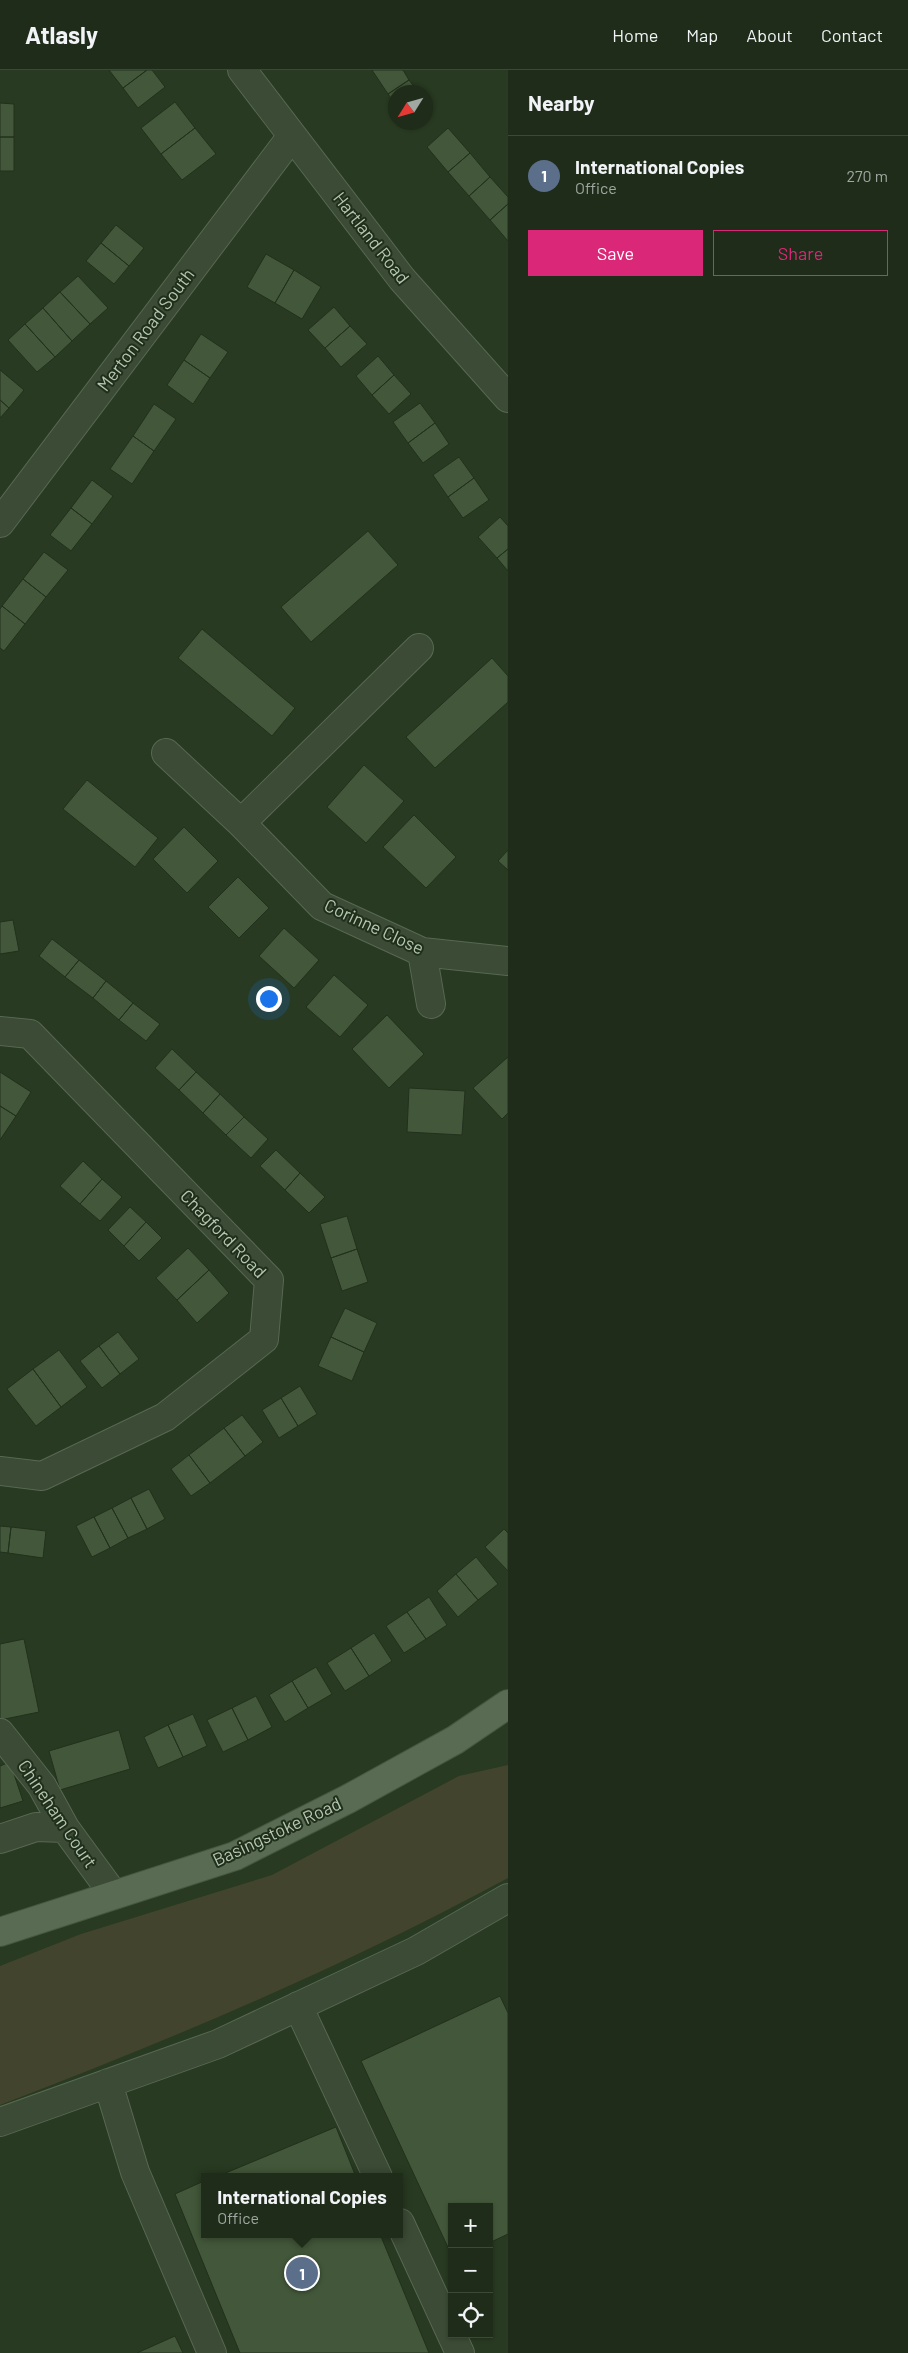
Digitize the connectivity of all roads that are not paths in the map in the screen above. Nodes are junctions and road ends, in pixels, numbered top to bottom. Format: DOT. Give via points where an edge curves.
graph roads {
  1 [pos="242,70"];
  2 [pos="292,136"];
  3 [pos="508,398"];
  4 [pos="0,523"];
  5 [pos="419,648"];
  6 [pos="166,753"];
  7 [pos="241,823"];
  8 [pos="422,952"];
  9 [pos="508,961"];
  10 [pos="431,1004"];
  11 [pos="0,1032"];
  12 [pos="0,1471"];
  13 [pos="508,1704"];
  14 [pos="0,1733"];
  15 [pos="65,1828"];
  16 [pos="0,1839"];
  17 [pos="114,1895"];
  18 [pos="508,1898"];
  19 [pos="0,1932"];
  20 [pos="298,2006"];
  21 [pos="108,2084"];
  22 [pos="0,2122"];
  23 [pos="376,2173"];
  24 [pos="403,2230"];
  25 [pos="212,2353"];
  26 [pos="460,2353"];
  1 -- 2 [label="street, Hartland Road"];
  2 -- 3 [label="street, Hartland Road" via="402,279"];
  2 -- 4 [label="street, Merton Road South"];
  5 -- 7 [label="street"];
  6 -- 7 [label="street, Corinne Close"];
  7 -- 8 [label="street, Corinne Close" via="322,906"];
  8 -- 9 [label="street, Corinne Close"];
  8 -- 10 [label="street"];
  11 -- 12 [label="street, Chagford Road" via="30,1034 269,1280 264,1339 165,1417 42,1476"];
  13 -- 17 [label="main road, Basingstoke Road" via="348,1799 234,1856"];
  14 -- 15 [label="street, Chineham Court" via="42,1786"];
  15 -- 16 [label="street" via="36,1827"];
  15 -- 17 [label="street, Chineham Court"];
  17 -- 19 [label="main road, Basingstoke Road"];
  18 -- 20 [label="street" via="416,1951"];
  20 -- 21 [label="street" via="218,2044"];
  20 -- 23 [label="street"];
  21 -- 22 [label="street"];
  21 -- 25 [label="street" via="135,2172"];
  24 -- 26 [label="street"];
}
